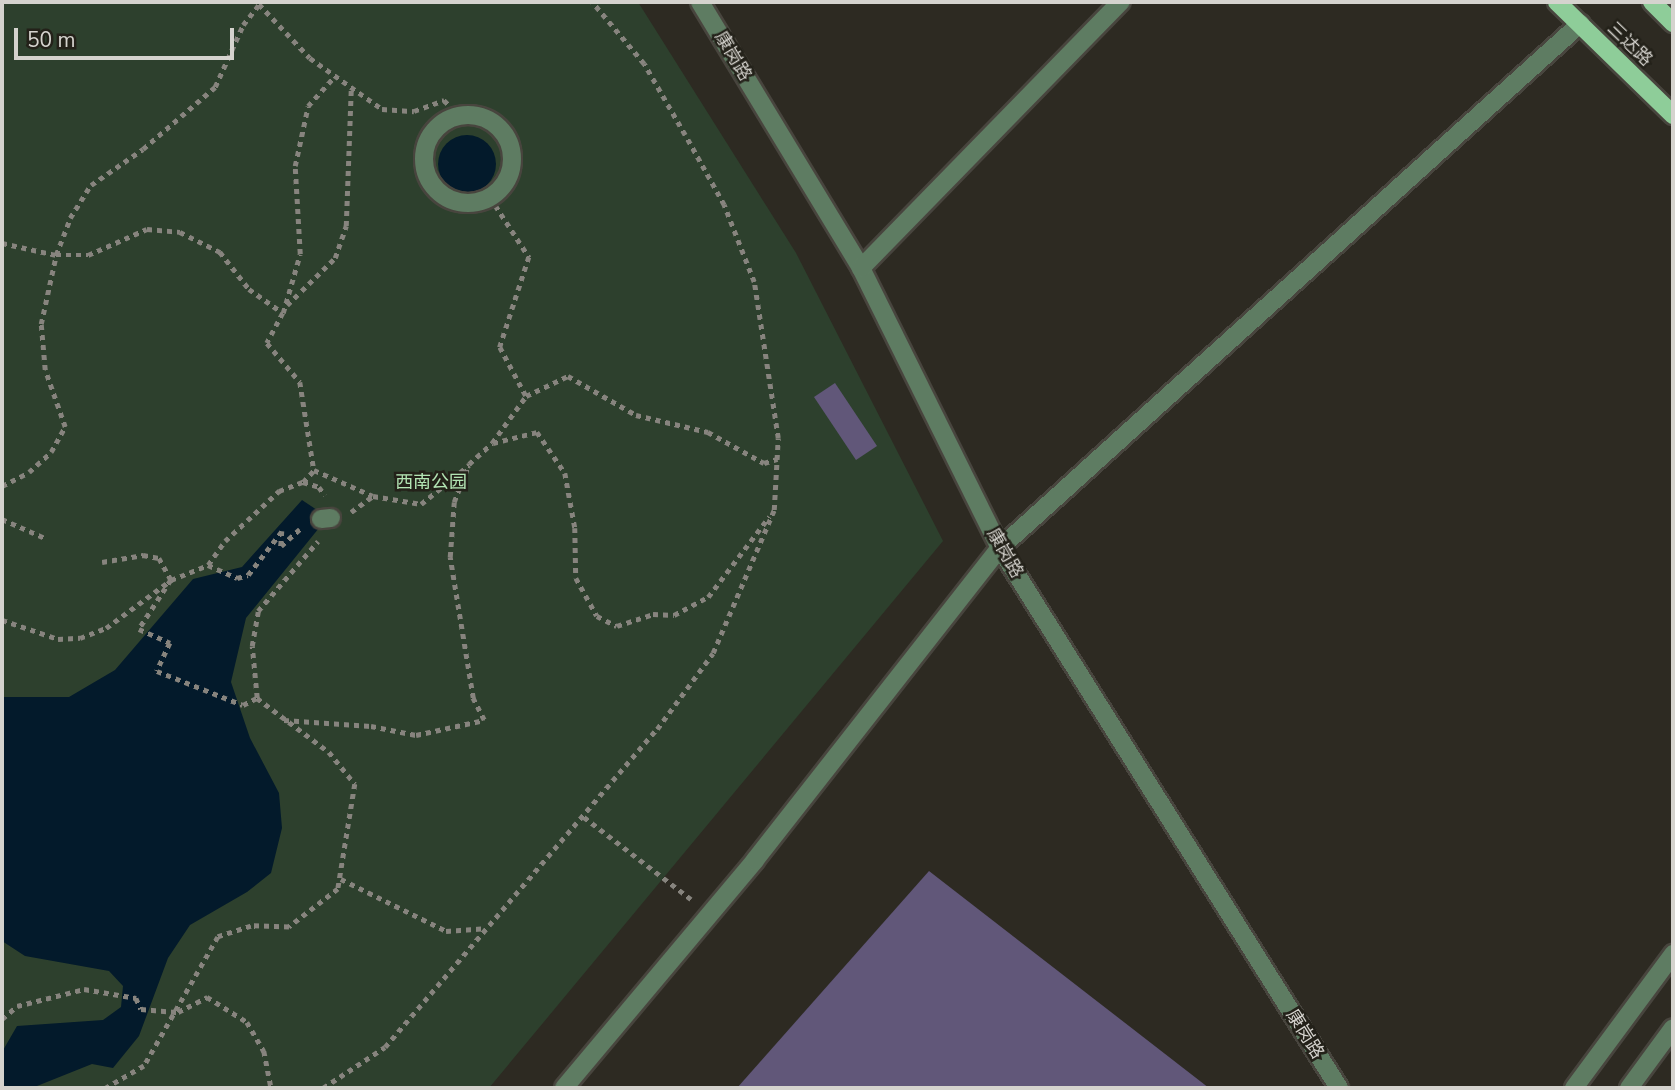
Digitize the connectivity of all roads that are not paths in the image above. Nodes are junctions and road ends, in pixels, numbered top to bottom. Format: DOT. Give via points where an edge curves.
graph roads {
  1 [pos="699,2"];
  2 [pos="1121,2"];
  3 [pos="1557,2"];
  4 [pos="1652,2"];
  5 [pos="1673,23"];
  6 [pos="1580,24"];
  7 [pos="1673,115"];
  8 [pos="490,197"];
  9 [pos="861,268"];
  10 [pos="1000,548"];
  11 [pos="1673,954"];
  12 [pos="1673,1028"];
  13 [pos="564,1088"];
  14 [pos="1339,1088"];
  15 [pos="1574,1088"];
  16 [pos="1629,1088"];
  1 -- 9 [label="street, 康岗路"];
  2 -- 9 [label="street"];
  3 -- 6 [label="main road, 三达路"];
  4 -- 5 [label="main road"];
  6 -- 7 [label="main road, 三达路"];
  6 -- 10 [label="street"];
  8 -- 8 [label="street" via="475,203 444,197 425,170 424,152 443,123 460,116 494,123 512,152 504,186"];
  9 -- 10 [label="street, 康岗路"];
  10 -- 13 [label="street" via="710,914"];
  10 -- 14 [label="street, 康岗路"];
  11 -- 15 [label="street"];
  12 -- 16 [label="street"];
}
